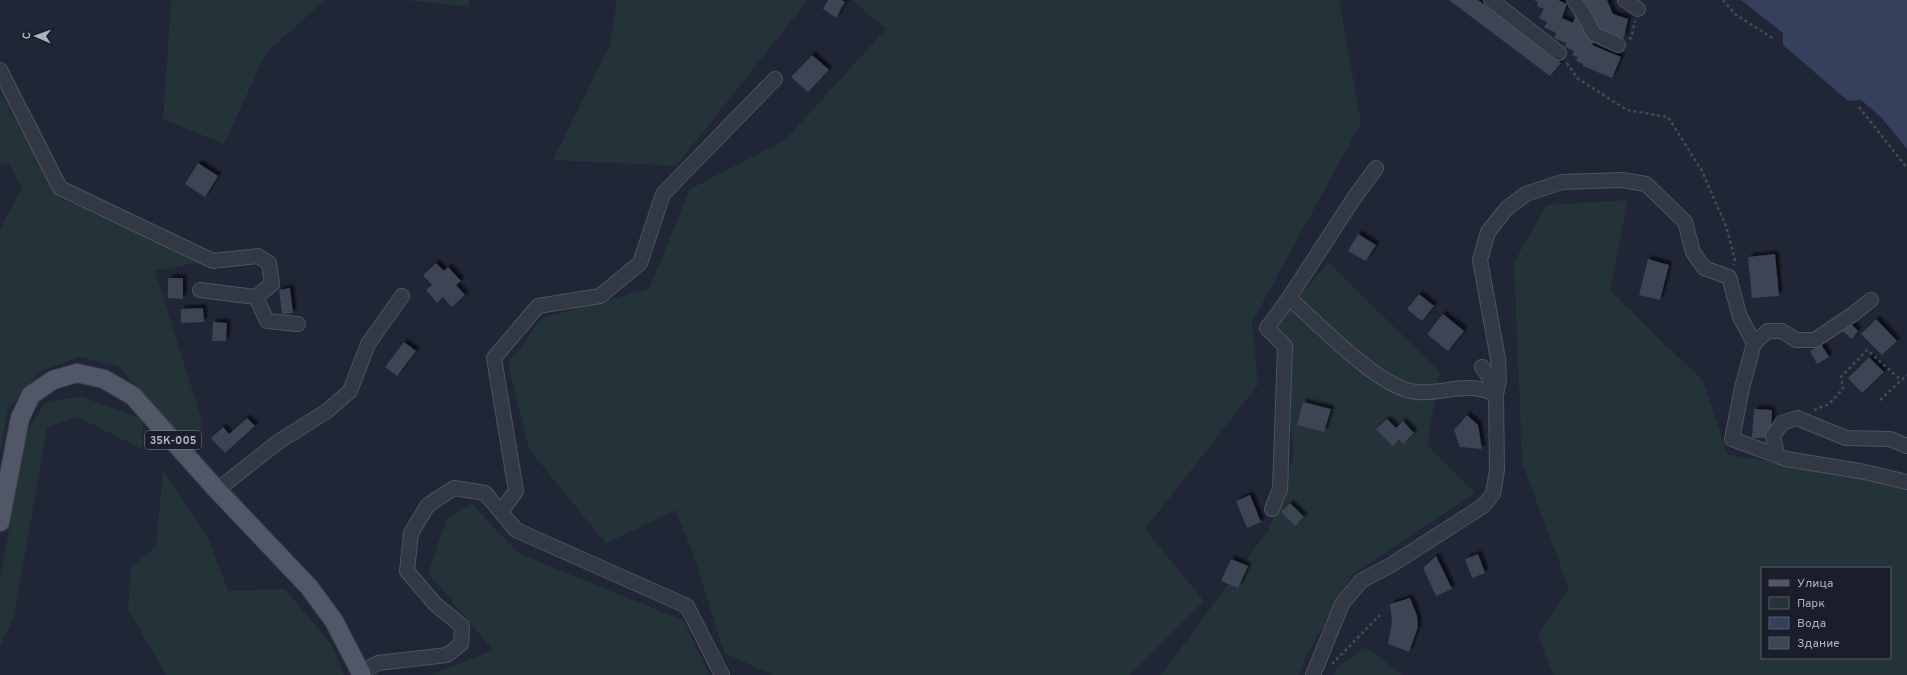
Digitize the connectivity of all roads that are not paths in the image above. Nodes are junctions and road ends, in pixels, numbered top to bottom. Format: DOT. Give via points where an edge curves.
graph roads {
  1 [pos="1491,0"];
  2 [pos="1574,0"];
  3 [pos="1625,0"];
  4 [pos="1638,9"];
  5 [pos="1618,45"];
  6 [pos="1559,53"];
  7 [pos="0,70"];
  8 [pos="775,79"];
  9 [pos="1376,168"];
  10 [pos="200,290"];
  11 [pos="402,296"];
  12 [pos="256,298"];
  13 [pos="1289,298"];
  14 [pos="1871,300"];
  15 [pos="298,324"];
  16 [pos="1754,343"];
  17 [pos="1482,367"];
  18 [pos="1496,395"];
  19 [pos="1907,446"];
  20 [pos="1777,455"];
  21 [pos="1907,482"];
  22 [pos="218,490"];
  23 [pos="1272,509"];
  24 [pos="501,512"];
  25 [pos="0,522"];
  26 [pos="362,674"];
  27 [pos="722,675"];
  28 [pos="1314,675"];
  1 -- 6 [label="lane"];
  2 -- 5 [label="lane" via="1594,34"];
  3 -- 4 [label="lane"];
  7 -- 12 [label="lane" via="60,188 213,261 258,256 269,263 272,284"];
  8 -- 24 [label="lane" via="663,194 640,263 600,296 538,306 494,358 516,491"];
  9 -- 13 [label="lane"];
  10 -- 12 [label="lane"];
  11 -- 22 [label="lane" via="368,344 350,390 327,411 278,442"];
  12 -- 15 [label="lane" via="266,321"];
  13 -- 18 [label="lane" via="1363,364 1397,387 1417,393 1459,388 1484,389"];
  13 -- 23 [label="lane" via="1267,328 1285,346 1280,489"];
  14 -- 16 [label="lane" via="1815,340 1796,340 1782,331 1768,331"];
  16 -- 18 [label="lane" via="1740,317 1729,277 1704,268 1693,252 1685,222 1646,184 1622,180 1562,182 1526,194 1507,208 1488,232 1480,260 1498,359 1499,379"];
  16 -- 20 [label="lane" via="1732,439"];
  17 -- 18 [label="lane"];
  18 -- 28 [label="lane" via="1497,470 1493,494 1482,506 1391,565 1361,581 1342,604"];
  19 -- 20 [label="lane" via="1890,439 1846,438 1797,418 1782,423 1774,436"];
  20 -- 21 [label="lane" via="1786,459 1860,471"];
  22 -- 25 [label="main road, 35К-005" via="133,396 104,379 77,373 53,380 31,395 20,418"];
  22 -- 26 [label="main road, 35К-005" via="309,587 334,621"];
  24 -- 26 [label="lane" via="484,493 454,488 428,505 411,533 407,571 435,604 462,626 461,644 446,656 378,663"];
  24 -- 27 [label="lane" via="516,530 687,606"];
}
